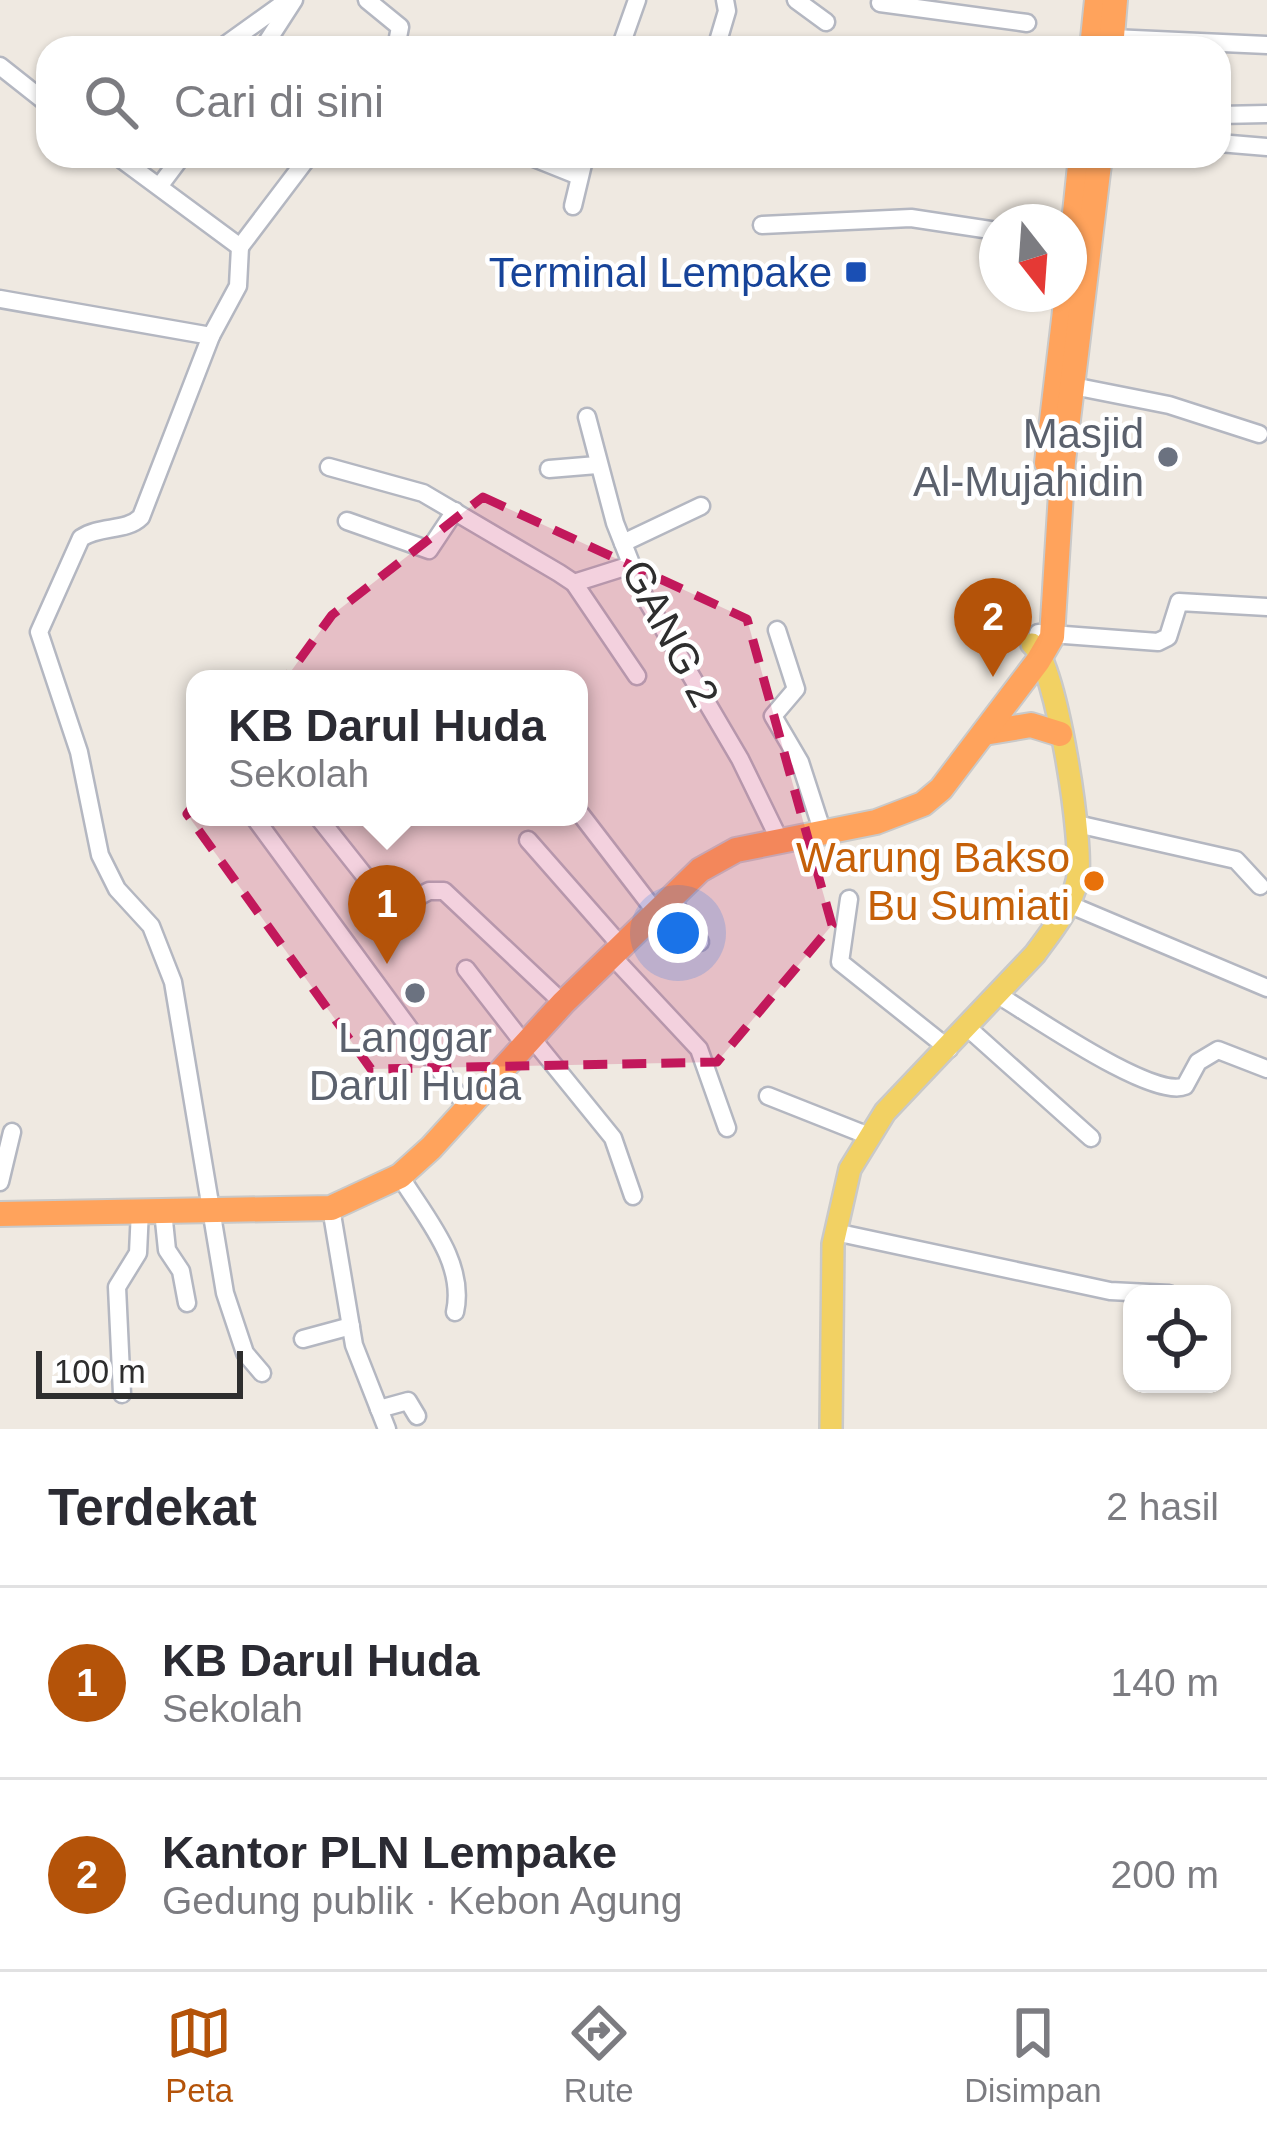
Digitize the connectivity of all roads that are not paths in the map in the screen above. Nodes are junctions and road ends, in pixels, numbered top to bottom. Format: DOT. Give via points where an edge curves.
graph roads {
  1 [pos="291,0"];
  2 [pos="367,0"];
  3 [pos="637,0"];
  4 [pos="725,0"];
  5 [pos="796,0"];
  6 [pos="1097,0"];
  7 [pos="1115,0"];
  8 [pos="880,3"];
  9 [pos="926,4"];
  10 [pos="826,22"];
  11 [pos="1027,23"];
  12 [pos="238,36"];
  13 [pos="270,36"];
  14 [pos="398,36"];
  15 [pos="624,36"];
  16 [pos="720,36"];
  17 [pos="1103,36"];
  18 [pos="1107,36"];
  19 [pos="1231,45"];
  20 [pos="1267,45"];
  21 [pos="6,71"];
  22 [pos="0,92"];
  23 [pos="36,95"];
  24 [pos="1267,114"];
  25 [pos="1231,115"];
  26 [pos="1231,143"];
  27 [pos="1267,147"];
  28 [pos="136,168"];
  29 [pos="173,168"];
  30 [pos="300,168"];
  31 [pos="559,168"];
  32 [pos="581,168"];
  33 [pos="1088,168"];
  34 [pos="1089,168"];
  35 [pos="579,176"];
  36 [pos="161,184"];
  37 [pos="1079,204"];
  38 [pos="573,206"];
  39 [pos="762,225"];
  40 [pos="979,228"];
  41 [pos="241,247"];
  42 [pos="0,299"];
  43 [pos="1065,312"];
  44 [pos="211,336"];
  45 [pos="1073,386"];
  46 [pos="587,417"];
  47 [pos="1259,434"];
  48 [pos="597,465"];
  49 [pos="329,467"];
  50 [pos="549,469"];
  51 [pos="700,506"];
  52 [pos="455,511"];
  53 [pos="347,520"];
  54 [pos="623,543"];
  55 [pos="631,565"];
  56 [pos="574,584"];
  57 [pos="1267,608"];
  58 [pos="777,630"];
  59 [pos="1041,642"];
  60 [pos="637,676"];
  61 [pos="984,733"];
  62 [pos="1060,734"];
  63 [pos="588,822"];
  64 [pos="1077,824"];
  65 [pos="261,826"];
  66 [pos="325,826"];
  67 [pos="822,830"];
  68 [pos="779,839"];
  69 [pos="528,840"];
  70 [pos="1260,886"];
  71 [pos="849,899"];
  72 [pos="662,904"];
  73 [pos="1067,904"];
  74 [pos="700,942"];
  75 [pos="617,952"];
  76 [pos="466,969"];
  77 [pos="1267,988"];
  78 [pos="998,995"];
  79 [pos="563,1003"];
  80 [pos="968,1028"];
  81 [pos="528,1041"];
  82 [pos="949,1049"];
  83 [pos="1267,1070"];
  84 [pos="768,1096"];
  85 [pos="469,1110"];
  86 [pos="727,1128"];
  87 [pos="12,1132"];
  88 [pos="869,1136"];
  89 [pos="1090,1138"];
  90 [pos="400,1176"];
  91 [pos="0,1182"];
  92 [pos="633,1196"];
  93 [pos="331,1208"];
  94 [pos="152,1210"];
  95 [pos="210,1211"];
  96 [pos="0,1214"];
  97 [pos="835,1232"];
  98 [pos="1123,1292"];
  99 [pos="187,1303"];
  100 [pos="454,1312"];
  101 [pos="351,1326"];
  102 [pos="302,1339"];
  103 [pos="262,1372"];
  104 [pos="122,1394"];
  105 [pos="379,1409"];
  106 [pos="417,1416"];
  107 [pos="386,1429"];
  108 [pos="831,1429"];
  1 -- 12 [label="street"];
  1 -- 13 [label="street"];
  2 -- 14 [label="street" via="400,27"];
  3 -- 15 [label="street"];
  4 -- 16 [label="street"];
  5 -- 10 [label="street"];
  6 -- 17 [label="highway"];
  7 -- 18 [label="highway"];
  8 -- 9 [label="street"];
  9 -- 11 [label="street"];
  19 -- 20 [label="street"];
  21 -- 22 [label="street"];
  21 -- 23 [label="street"];
  24 -- 25 [label="street"];
  26 -- 27 [label="street"];
  28 -- 36 [label="street"];
  29 -- 36 [label="street"];
  30 -- 41 [label="street"];
  31 -- 35 [label="street"];
  32 -- 35 [label="street"];
  33 -- 37 [label="highway"];
  34 -- 45 [label="highway"];
  35 -- 38 [label="street"];
  36 -- 41 [label="street"];
  39 -- 40 [label="street" via="911,218"];
  41 -- 44 [label="street" via="238,286"];
  42 -- 44 [label="street"];
  43 -- 59 [label="highway" via="1047,457"];
  44 -- 95 [label="street" via="141,517 80,538 39,632 80,752 100,855 117,889 152,926 173,982"];
  45 -- 47 [label="street"];
  45 -- 59 [label="highway"];
  46 -- 48 [label="street, GANG 2"];
  48 -- 50 [label="street"];
  48 -- 54 [label="street, GANG 2"];
  49 -- 52 [label="street"];
  51 -- 54 [label="street"];
  52 -- 53 [label="street" via="429,550"];
  52 -- 56 [label="street"];
  54 -- 55 [label="street, GANG 2"];
  55 -- 56 [label="street"];
  55 -- 68 [label="street, GANG 2"];
  56 -- 60 [label="street"];
  57 -- 59 [label="street" via="1184,601 1158,642"];
  58 -- 67 [label="street" via="796,689 773,716 800,762"];
  59 -- 61 [label="highway"];
  59 -- 62 [label="main road"];
  61 -- 62 [label="highway" via="1031,725"];
  61 -- 67 [label="highway" via="923,804"];
  62 -- 64 [label="main road"];
  63 -- 72 [label="street"];
  64 -- 70 [label="street" via="1236,860"];
  64 -- 73 [label="main road" via="1079,874"];
  65 -- 85 [label="street"];
  66 -- 79 [label="street" via="387,904 444,891"];
  67 -- 68 [label="highway"];
  68 -- 72 [label="highway" via="717,860"];
  69 -- 75 [label="street"];
  71 -- 82 [label="street" via="840,962"];
  72 -- 74 [label="street"];
  72 -- 75 [label="highway"];
  73 -- 77 [label="street"];
  73 -- 78 [label="main road"];
  75 -- 79 [label="highway"];
  75 -- 86 [label="street" via="699,1049"];
  76 -- 81 [label="street"];
  78 -- 80 [label="main road"];
  78 -- 83 [label="street" via="1087,1051 1173,1091 1213,1052"];
  79 -- 81 [label="highway"];
  80 -- 82 [label="main road"];
  80 -- 89 [label="street"];
  81 -- 85 [label="highway"];
  81 -- 92 [label="street" via="606,1129"];
  82 -- 88 [label="main road"];
  84 -- 88 [label="street"];
  85 -- 90 [label="highway"];
  87 -- 91 [label="street"];
  88 -- 97 [label="main road" via="850,1169"];
  90 -- 93 [label="highway"];
  90 -- 100 [label="street" via="454,1270"];
  93 -- 95 [label="highway"];
  93 -- 101 [label="street"];
  94 -- 95 [label="highway"];
  94 -- 96 [label="highway"];
  94 -- 99 [label="street" via="181,1270"];
  94 -- 104 [label="street" via="117,1287"];
  95 -- 103 [label="street" via="239,1339"];
  97 -- 98 [label="street"];
  97 -- 108 [label="main road"];
  101 -- 102 [label="street"];
  101 -- 105 [label="street"];
  105 -- 106 [label="street" via="408,1402"];
  105 -- 107 [label="street"];
}
